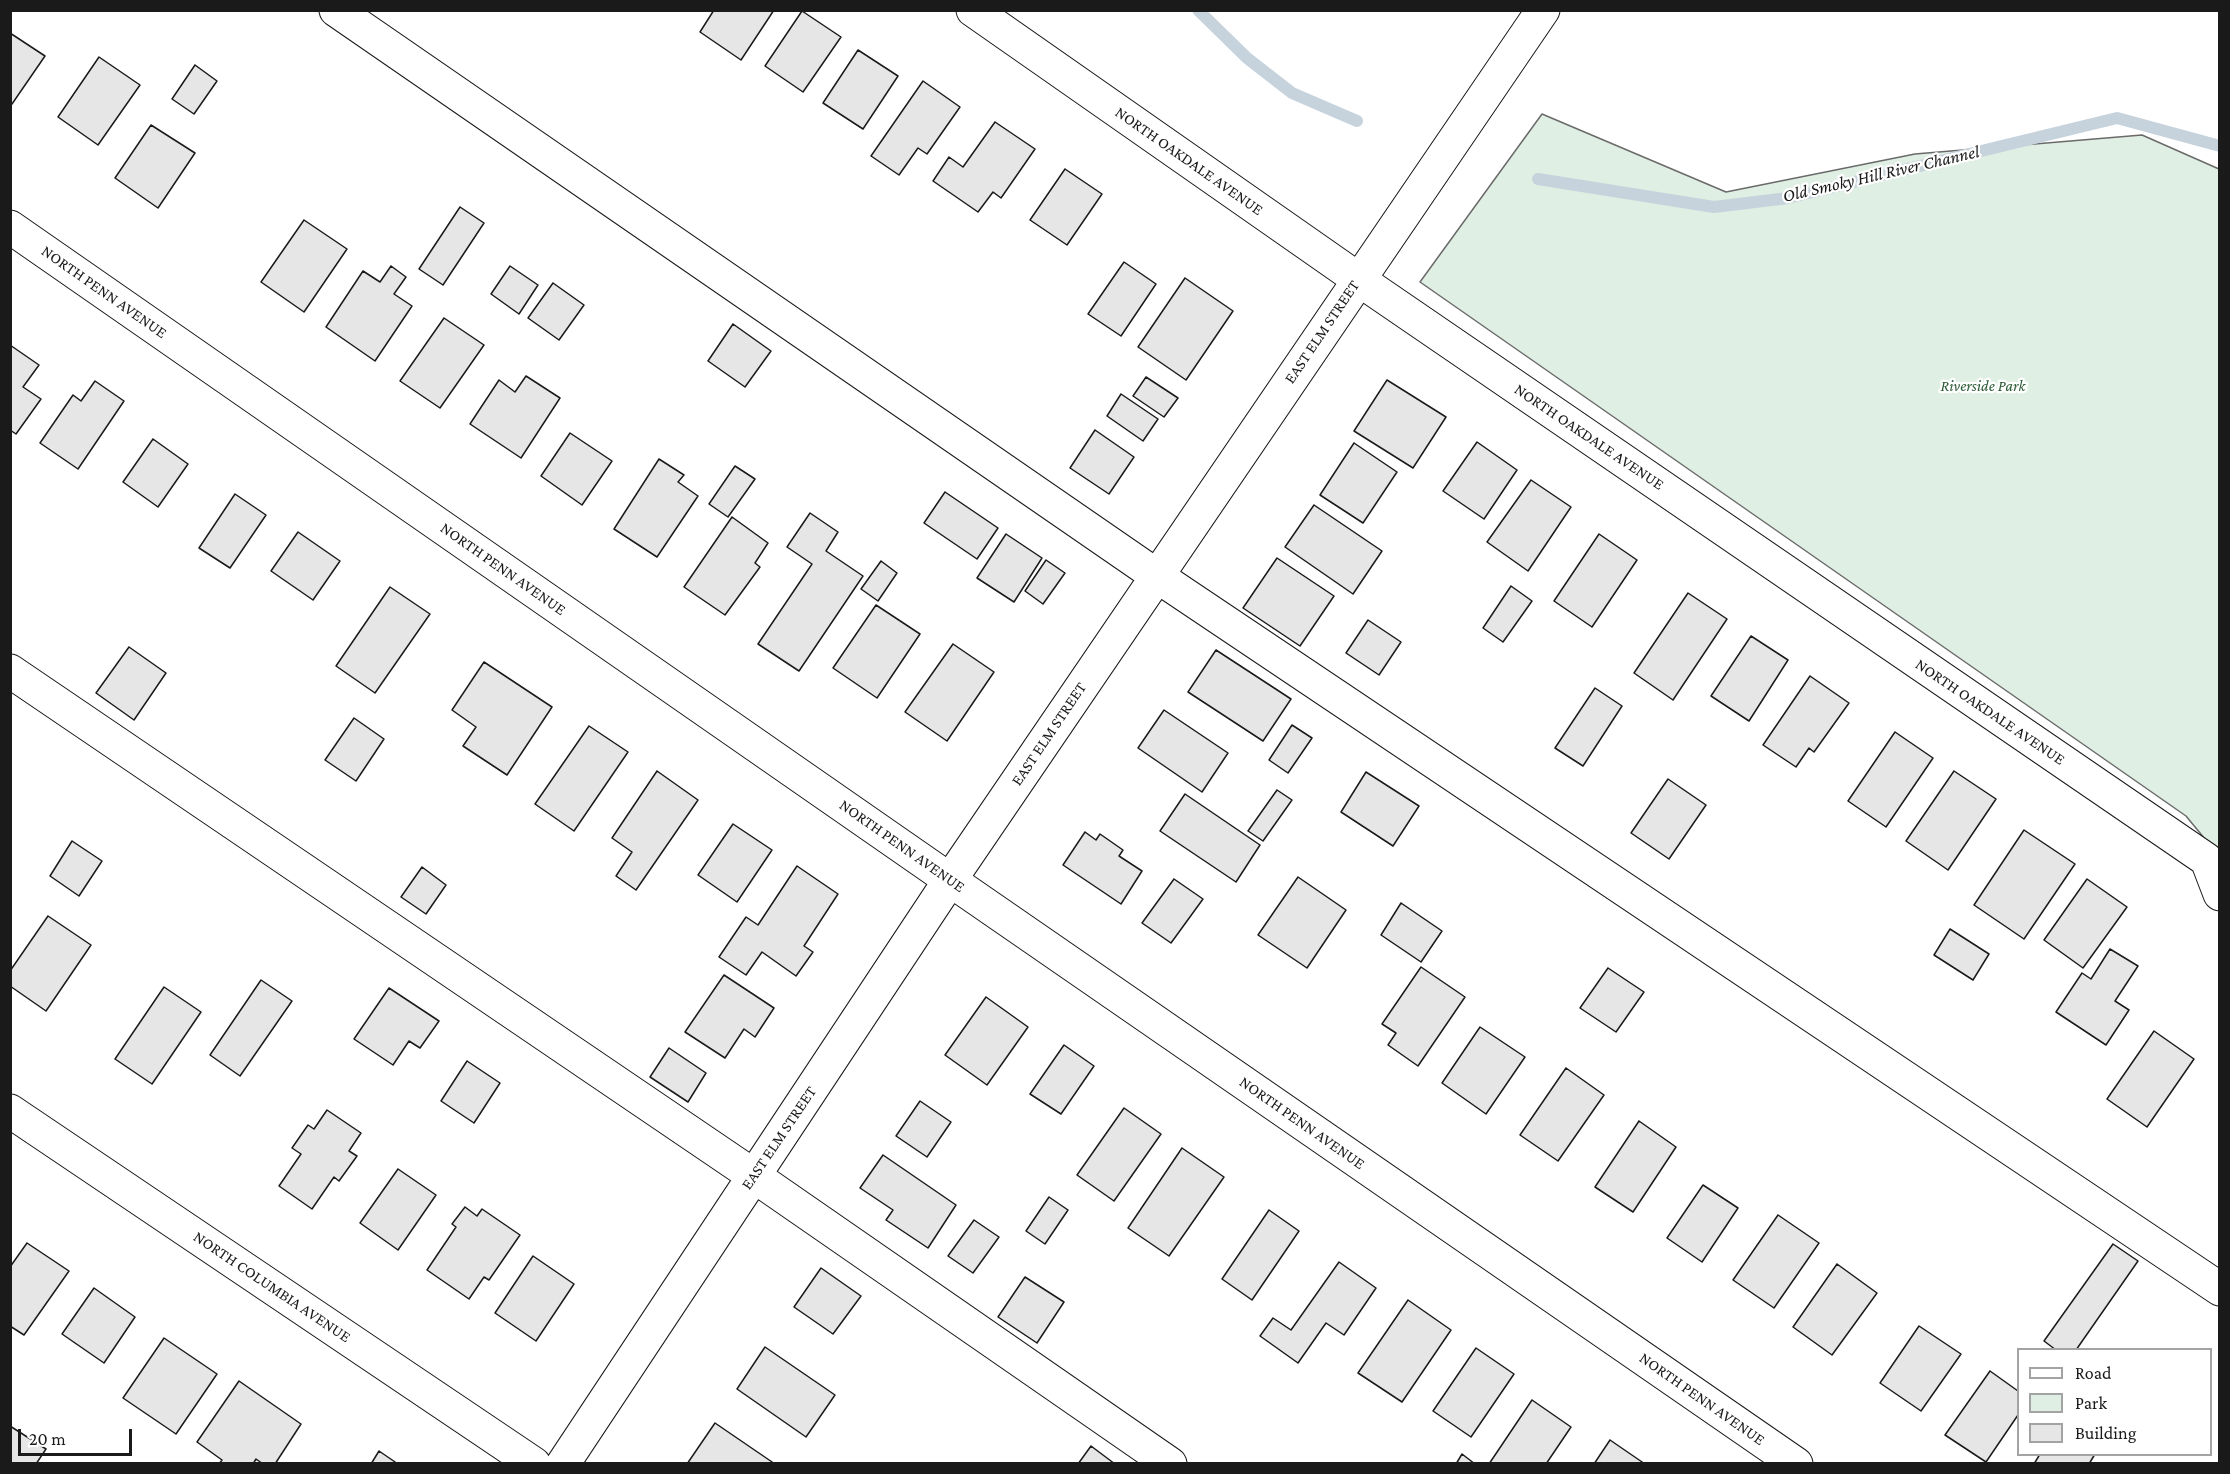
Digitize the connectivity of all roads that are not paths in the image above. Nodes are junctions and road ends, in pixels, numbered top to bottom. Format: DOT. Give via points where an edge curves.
graph roads {
  1 [pos="336,10"];
  2 [pos="973,10"];
  3 [pos="1543,10"];
  4 [pos="10,226"];
  5 [pos="1358,279"];
  6 [pos="1156,576"];
  7 [pos="10,671"];
  8 [pos="950,880"];
  9 [pos="2220,894"];
  10 [pos="10,1111"];
  11 [pos="754,1176"];
  12 [pos="2220,1289"];
  13 [pos="534,1464"];
  14 [pos="563,1464"];
  15 [pos="1170,1464"];
  16 [pos="1796,1464"];
  1 -- 6 [label="street"];
  2 -- 5 [label="street, NORTH OAKDALE AVENUE"];
  3 -- 5 [label="street, EAST ELM STREET"];
  4 -- 8 [label="street, NORTH PENN AVENUE"];
  5 -- 6 [label="street, EAST ELM STREET"];
  5 -- 9 [label="street, NORTH OAKDALE AVENUE" via="2207,860"];
  6 -- 8 [label="street, EAST ELM STREET"];
  6 -- 12 [label="street"];
  7 -- 11 [label="street"];
  8 -- 11 [label="street, EAST ELM STREET"];
  8 -- 16 [label="street, NORTH PENN AVENUE"];
  10 -- 13 [label="street, NORTH COLUMBIA AVENUE"];
  11 -- 14 [label="street, EAST ELM STREET"];
  11 -- 15 [label="street"];
}
